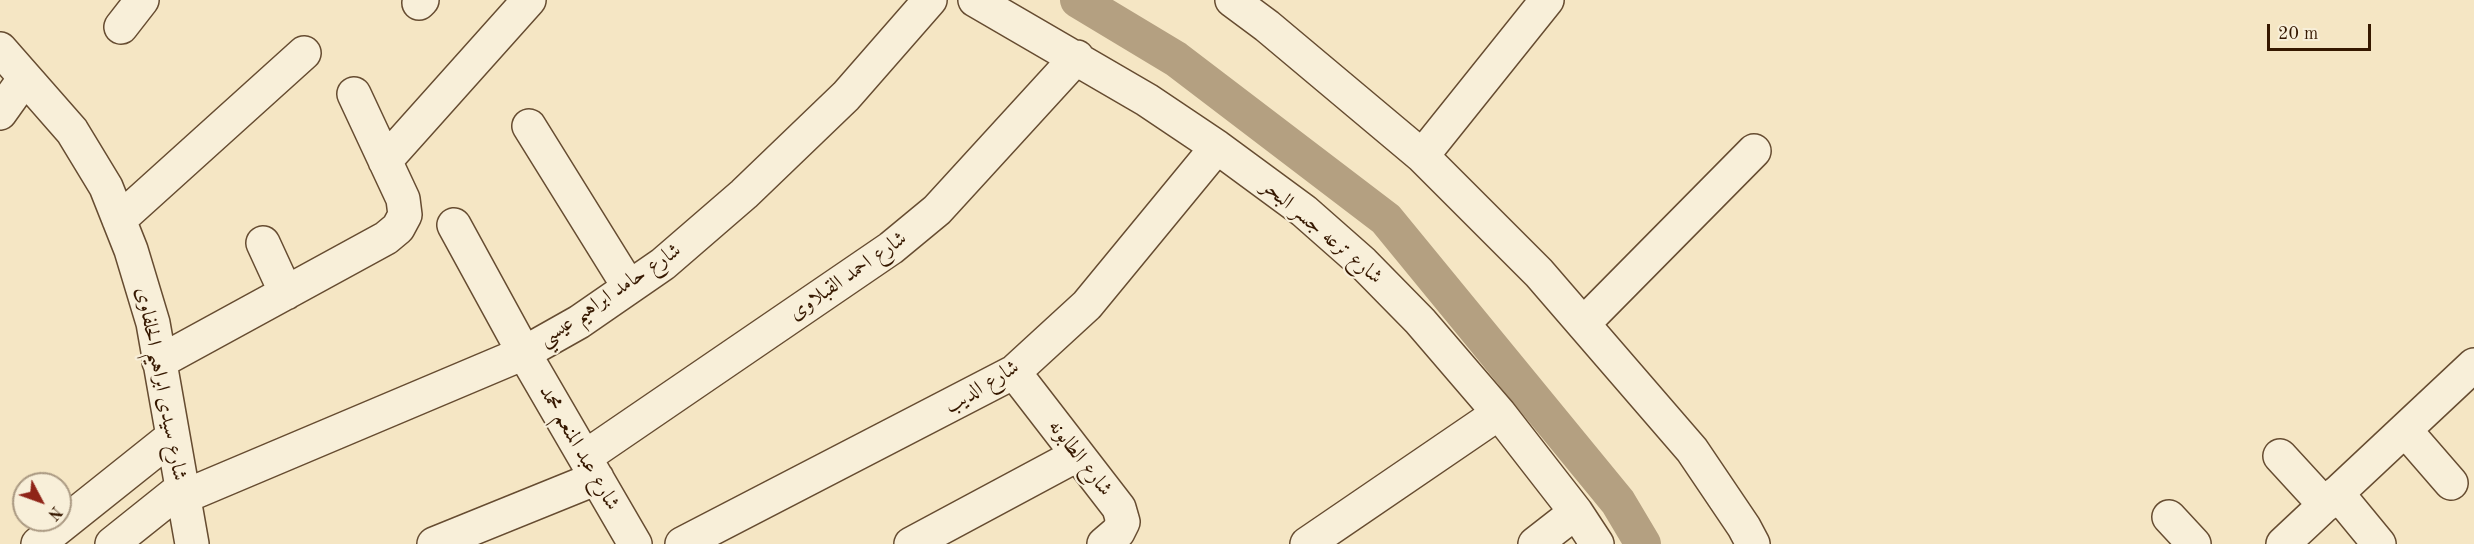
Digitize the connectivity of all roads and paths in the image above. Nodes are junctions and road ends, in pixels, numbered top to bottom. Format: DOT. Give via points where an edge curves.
graph roads {
  1 [pos="142,0"];
  2 [pos="529,0"];
  3 [pos="930,0"];
  4 [pos="975,0"];
  5 [pos="1232,0"];
  6 [pos="1547,0"];
  7 [pos="122,27"];
  8 [pos="0,49"];
  9 [pos="304,53"];
  10 [pos="1077,57"];
  11 [pos="25,78"];
  12 [pos="354,94"];
  13 [pos="0,113"];
  14 [pos="529,126"];
  15 [pos="1217,147"];
  16 [pos="1754,152"];
  17 [pos="1422,156"];
  18 [pos="385,161"];
  19 [pos="119,220"];
  20 [pos="454,225"];
  21 [pos="263,243"];
  22 [pos="629,287"];
  23 [pos="286,293"];
  24 [pos="1583,324"];
  25 [pos="524,353"];
  26 [pos="159,362"];
  27 [pos="2474,365"];
  28 [pos="1014,372"];
  29 [pos="1500,413"];
  30 [pos="2405,430"];
  31 [pos="172,437"];
  32 [pos="1077,455"];
  33 [pos="2280,456"];
  34 [pos="591,467"];
  35 [pos="2451,483"];
  36 [pos="183,492"];
  37 [pos="2331,499"];
  38 [pos="1576,512"];
  39 [pos="2169,517"];
  40 [pos="441,543"];
  41 [pos="38,544"];
  42 [pos="112,544"];
  43 [pos="192,544"];
  44 [pos="635,544"];
  45 [pos="682,544"];
  46 [pos="912,544"];
  47 [pos="1104,544"];
  48 [pos="1307,544"];
  49 [pos="1535,544"];
  50 [pos="1597,544"];
  51 [pos="1753,544"];
  52 [pos="2193,544"];
  53 [pos="2283,544"];
  54 [pos="2379,544"];
  1 -- 7 [label="street"];
  2 -- 18 [label="street"];
  3 -- 22 [label="street, شارع حامد ابراهيم عيسي" via="846,96 744,194 663,264"];
  4 -- 10 [label="street, شارع ترعه جسر البحر"];
  5 -- 17 [label="street"];
  6 -- 17 [label="street"];
  8 -- 11 [label="street, شارع سيدى ابراهيم الحلفاوى"];
  9 -- 19 [label="street"];
  10 -- 15 [label="street, شارع ترعه جسر البحر"];
  10 -- 34 [label="street, شارع احمد القبلاوى" via="937,210 891,248"];
  11 -- 13 [label="street"];
  11 -- 19 [label="street, شارع سيدى ابراهيم الحلفاوى" via="72,131 106,187"];
  12 -- 18 [label="street"];
  14 -- 22 [label="street"];
  15 -- 28 [label="street, شارع الديب" via="1087,305"];
  15 -- 29 [label="street, شارع ترعه جسر البحر" via="1304,212 1363,263"];
  16 -- 24 [label="street"];
  17 -- 24 [label="street" via="1539,273"];
  18 -- 23 [label="street" via="403,199 405,215 398,228"];
  19 -- 26 [label="street, شارع سيدى ابراهيم الحلفاوى" via="153,323"];
  20 -- 25 [label="street, شارع عبد المنعم محمد"];
  21 -- 23 [label="street"];
  22 -- 25 [label="street, شارع حامد ابراهيم عيسي" via="579,322"];
  23 -- 26 [label="street"];
  24 -- 51 [label="street" via="1692,450"];
  25 -- 34 [label="street, شارع عبد المنعم محمد"];
  25 -- 36 [label="street, شارع حامد ابراهيم عيسي"];
  26 -- 31 [label="street, شارع سيدى ابراهيم الحلفاوى"];
  27 -- 30 [label="street"];
  28 -- 32 [label="street, شارع الطابونه"];
  28 -- 45 [label="street, شارع الديب"];
  29 -- 38 [label="street, شارع ترعه جسر البحر"];
  29 -- 48 [label="street"];
  30 -- 35 [label="street"];
  30 -- 37 [label="street"];
  31 -- 36 [label="street, شارع سيدى ابراهيم الحلفاوى"];
  31 -- 41 [label="street"];
  32 -- 46 [label="street"];
  32 -- 47 [label="street, شارع الطابونه" via="1119,508 1123,522"];
  33 -- 37 [label="street"];
  34 -- 40 [label="street, شارع احمد القبلاوى"];
  34 -- 44 [label="street, شارع عبد المنعم محمد"];
  36 -- 42 [label="street, شارع حامد ابراهيم عيسي"];
  36 -- 43 [label="street, شارع سيدى ابراهيم الحلفاوى"];
  37 -- 53 [label="street"];
  37 -- 54 [label="street"];
  38 -- 49 [label="street"];
  38 -- 50 [label="street, شارع ترعه جسر البحر"];
  39 -- 52 [label="street"];
}
